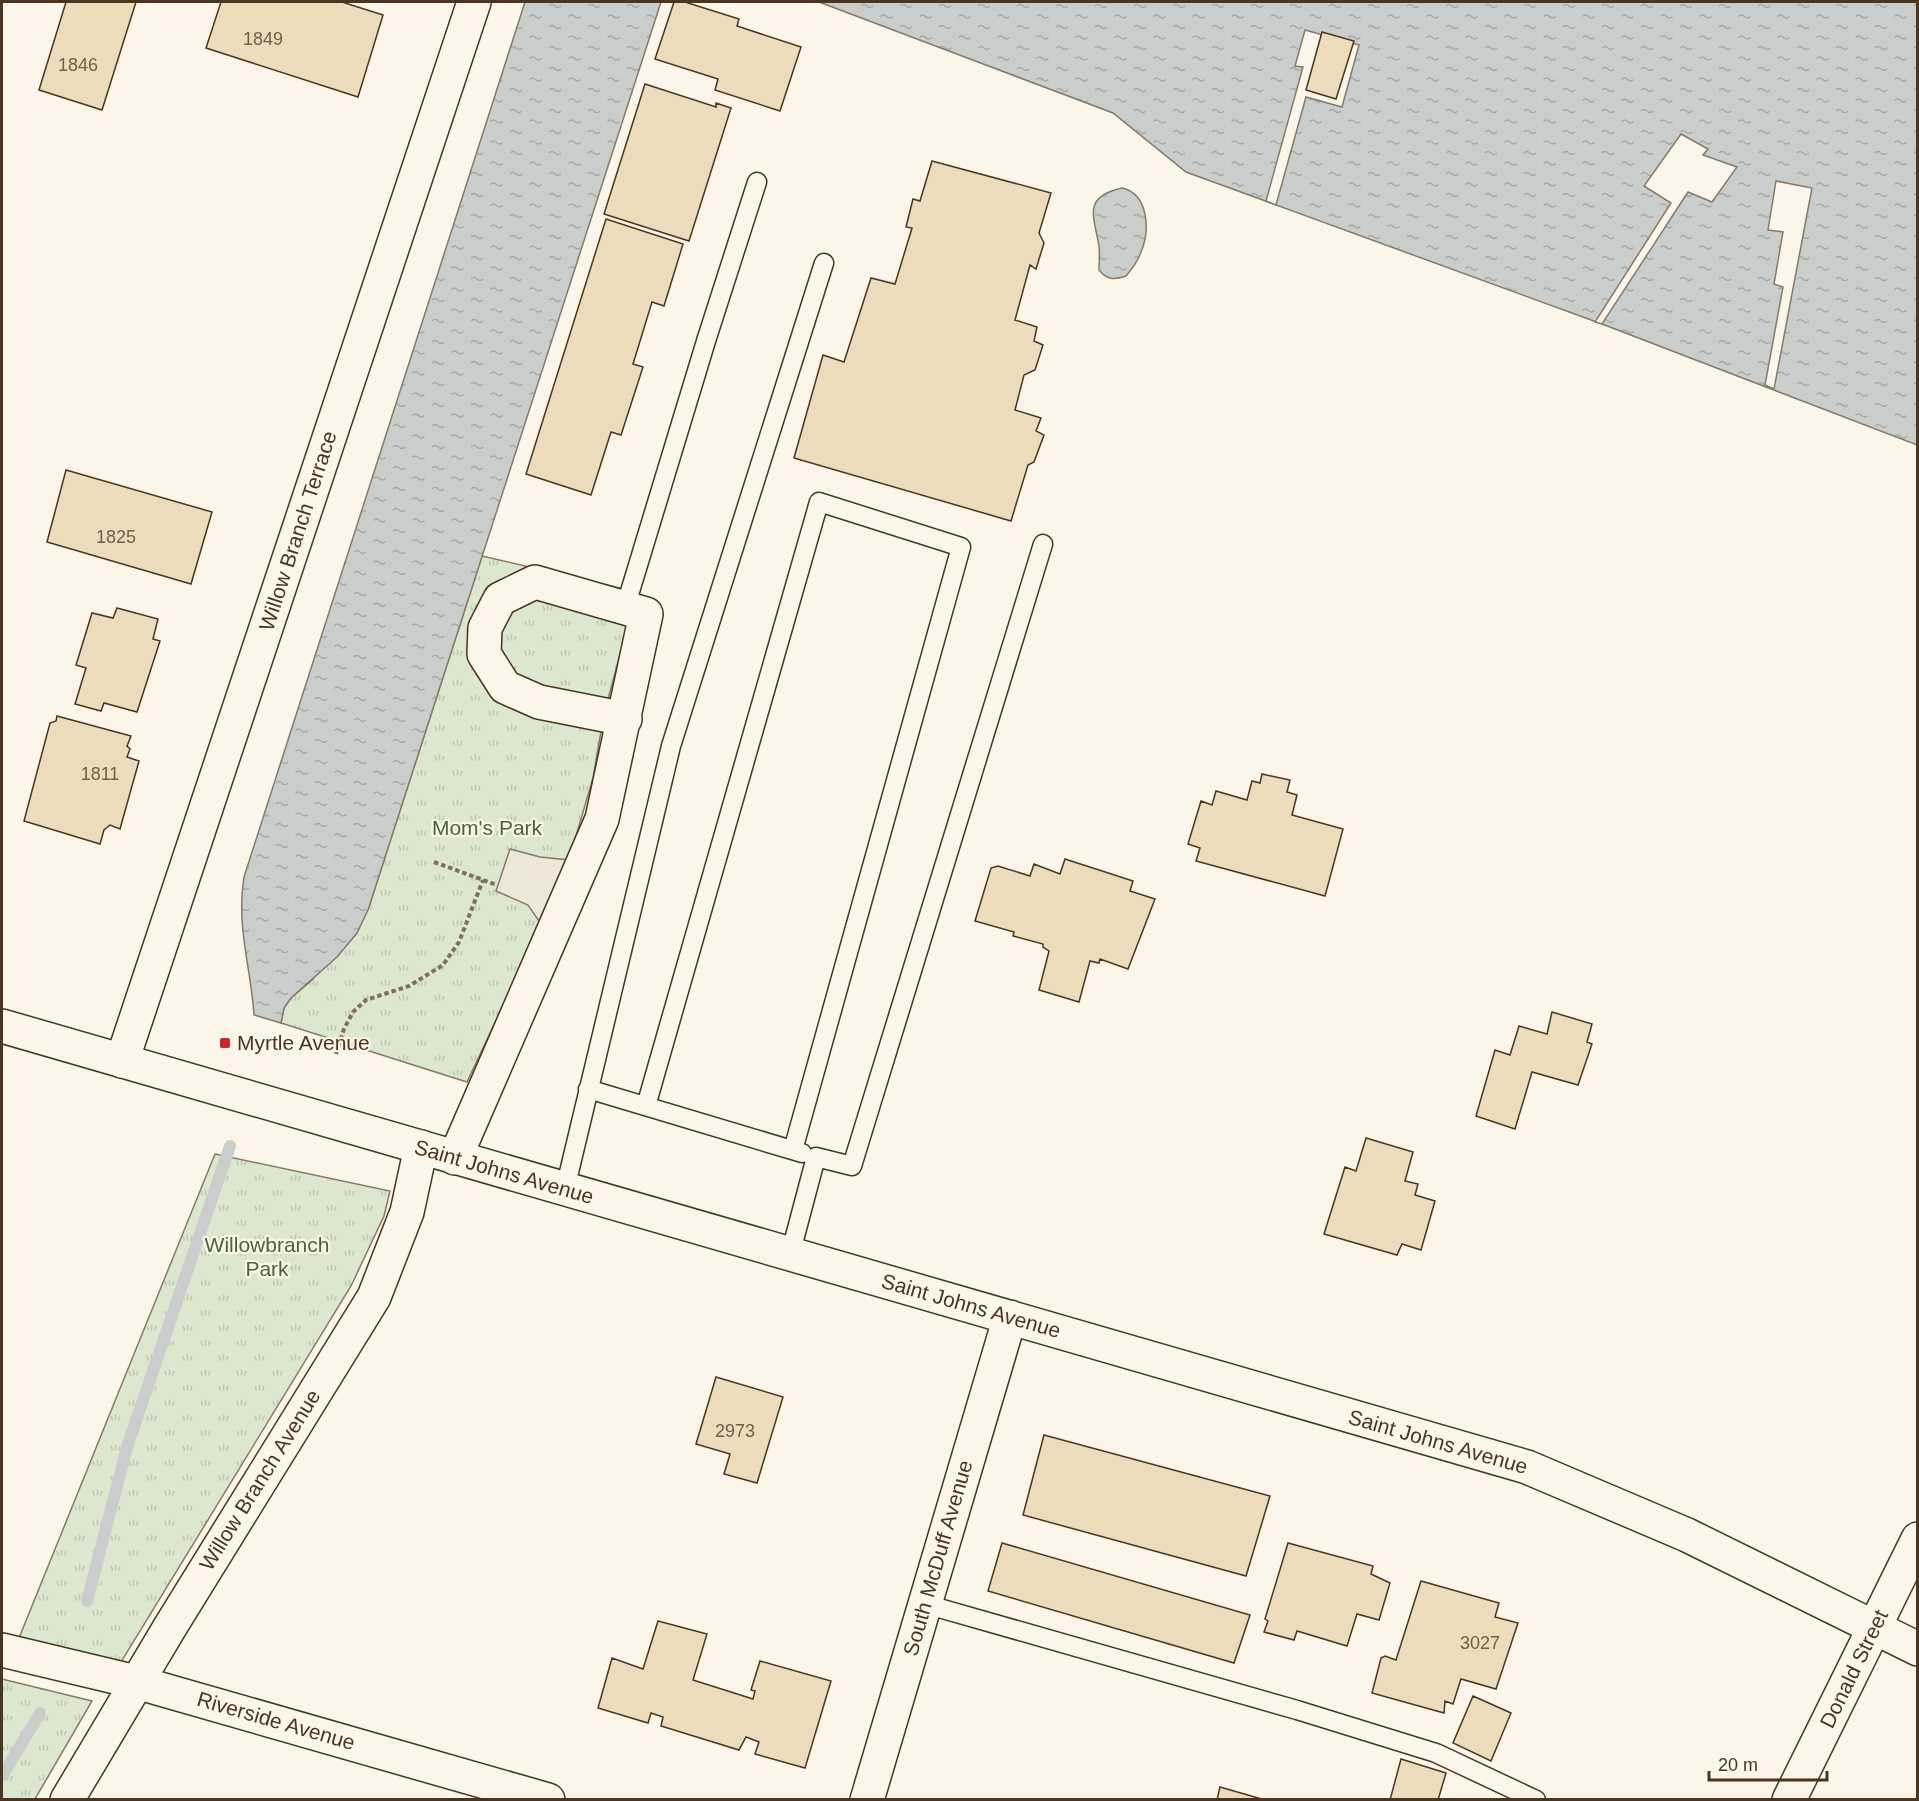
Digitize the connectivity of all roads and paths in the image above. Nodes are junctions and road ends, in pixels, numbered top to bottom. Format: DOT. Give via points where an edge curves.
graph roads {
  1 [pos="474,2"];
  2 [pos="757,182"];
  3 [pos="824,263"];
  4 [pos="1043,544"];
  5 [pos="626,608"];
  6 [pos="625,719"];
  7 [pos="434,862"];
  8 [pos="483,880"];
  9 [pos="497,885"];
  10 [pos="2,1026"];
  11 [pos="336,1054"];
  12 [pos="122,1061"];
  13 [pos="588,1089"];
  14 [pos="646,1106"];
  15 [pos="421,1148"];
  16 [pos="793,1150"];
  17 [pos="816,1157"];
  18 [pos="454,1158"];
  19 [pos="565,1190"];
  20 [pos="790,1254"];
  21 [pos="1010,1317"];
  22 [pos="1917,1539"];
  23 [pos="925,1604"];
  24 [pos="1874,1628"];
  25 [pos="1917,1649"];
  26 [pos="2,1650"];
  27 [pos="136,1682"];
  28 [pos="67,1800"];
  29 [pos="548,1800"];
  30 [pos="867,1800"];
  31 [pos="1536,1800"];
  32 [pos="1789,1800"];
  1 -- 12 [label="street, Willow Branch Terrace"];
  2 -- 5 [label="lane"];
  3 -- 13 [label="lane" via="671,746"];
  4 -- 17 [label="lane" via="852,1166"];
  5 -- 6 [label="street" via="646,614"];
  5 -- 6 [label="street" via="535,582 500,599 485,628 484,654 505,687 539,702"];
  6 -- 18 [label="street" via="602,819"];
  7 -- 8 [label="path"];
  8 -- 9 [label="path"];
  8 -- 11 [label="path" via="459,942 443,965 409,987 366,1000 353,1012"];
  10 -- 12 [label="street, Saint Johns Avenue"];
  12 -- 15 [label="street, Saint Johns Avenue"];
  13 -- 14 [label="lane"];
  13 -- 19 [label="lane"];
  14 -- 16 [label="lane"];
  14 -- 16 [label="lane" via="819,502 961,547"];
  15 -- 18 [label="street, Saint Johns Avenue"];
  15 -- 27 [label="street, Willow Branch Avenue" via="407,1212 374,1297"];
  16 -- 17 [label="lane"];
  17 -- 20 [label="lane"];
  18 -- 19 [label="street, Saint Johns Avenue"];
  19 -- 20 [label="street, Saint Johns Avenue"];
  20 -- 21 [label="street, Saint Johns Avenue"];
  21 -- 23 [label="street, South McDuff Avenue"];
  21 -- 24 [label="street, Saint Johns Avenue" via="1527,1467 1687,1535"];
  22 -- 24 [label="street, Donald Street"];
  23 -- 30 [label="street, South McDuff Avenue"];
  23 -- 31 [label="lane" via="1436,1753"];
  24 -- 25 [label="street, Saint Johns Avenue"];
  24 -- 32 [label="street, Donald Street"];
  26 -- 27 [label="street, Riverside Avenue"];
  27 -- 28 [label="street, Willow Branch Avenue"];
  27 -- 29 [label="street, Riverside Avenue"];
}
